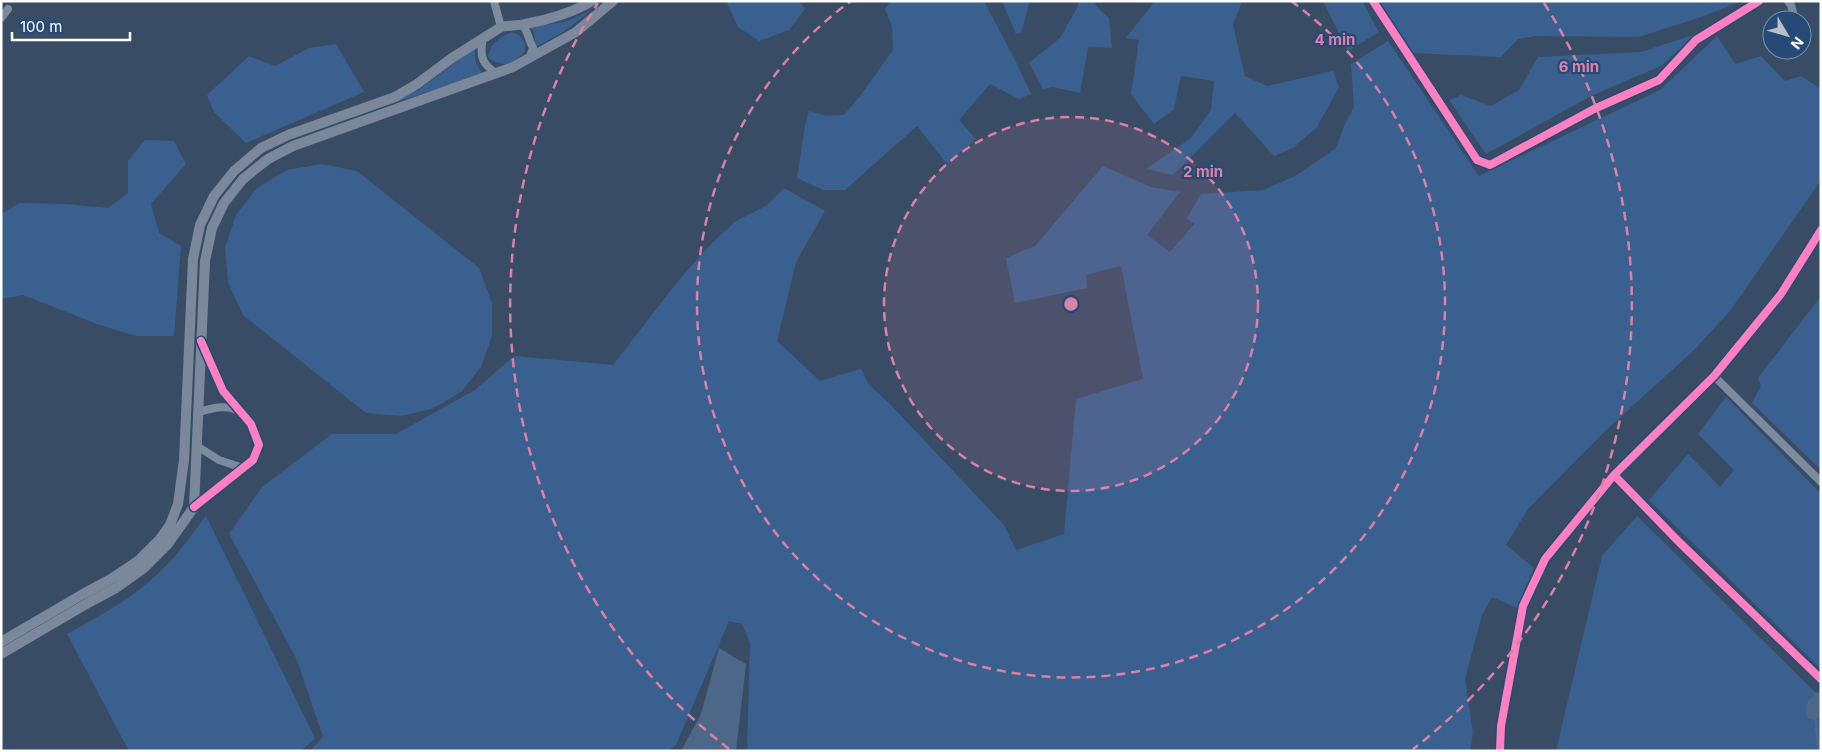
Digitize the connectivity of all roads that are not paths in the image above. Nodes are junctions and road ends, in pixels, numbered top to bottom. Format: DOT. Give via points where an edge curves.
graph roads {
  1 [pos="494,1"];
  2 [pos="592,1"];
  3 [pos="613,1"];
  4 [pos="1373,1"];
  5 [pos="1759,1"];
  6 [pos="8,9"];
  7 [pos="1,18"];
  8 [pos="523,25"];
  9 [pos="501,27"];
  10 [pos="490,33"];
  11 [pos="482,44"];
  12 [pos="530,59"];
  13 [pos="497,74"];
  14 [pos="1821,230"];
  15 [pos="197,345"];
  16 [pos="1714,376"];
  17 [pos="239,411"];
  18 [pos="198,412"];
  19 [pos="197,446"];
  20 [pos="243,468"];
  21 [pos="1614,475"];
  22 [pos="1821,482"];
  23 [pos="194,507"];
  24 [pos="77,603"];
  25 [pos="1,642"];
  26 [pos="1,654"];
  27 [pos="1821,679"];
  28 [pos="1500,751"];
  1 -- 9 [label="street"];
  2 -- 8 [label="main road"];
  3 -- 12 [label="main road" via="576,32"];
  4 -- 5 [label="street" via="1477,160 1490,165 1594,109 1659,80 1696,40"];
  6 -- 7 [label="street"];
  8 -- 9 [label="main road"];
  8 -- 12 [label="street" via="533,48"];
  9 -- 10 [label="main road"];
  10 -- 11 [label="main road"];
  10 -- 15 [label="main road" via="394,97 288,135 261,148 234,171 214,196 200,224 193,259"];
  11 -- 13 [label="street" via="482,60"];
  12 -- 13 [label="main road"];
  13 -- 15 [label="main road" via="292,146 268,159 243,180 224,203 212,228 205,260"];
  14 -- 16 [label="street" via="1781,294"];
  15 -- 17 [label="street"];
  15 -- 18 [label="main road"];
  15 -- 24 [label="main road" via="183,478 170,525 138,561"];
  16 -- 21 [label="street"];
  16 -- 22 [label="street"];
  17 -- 18 [label="street" via="223,406"];
  17 -- 20 [label="street" via="250,424 259,444 253,460"];
  18 -- 19 [label="main road"];
  19 -- 20 [label="street" via="219,460"];
  19 -- 23 [label="main road"];
  20 -- 23 [label="street"];
  21 -- 27 [label="street" via="1678,542"];
  21 -- 28 [label="street" via="1545,559 1523,606 1501,726"];
  23 -- 24 [label="main road" via="167,545 144,568 116,588"];
  24 -- 25 [label="main road"];
  24 -- 26 [label="main road"];
}
